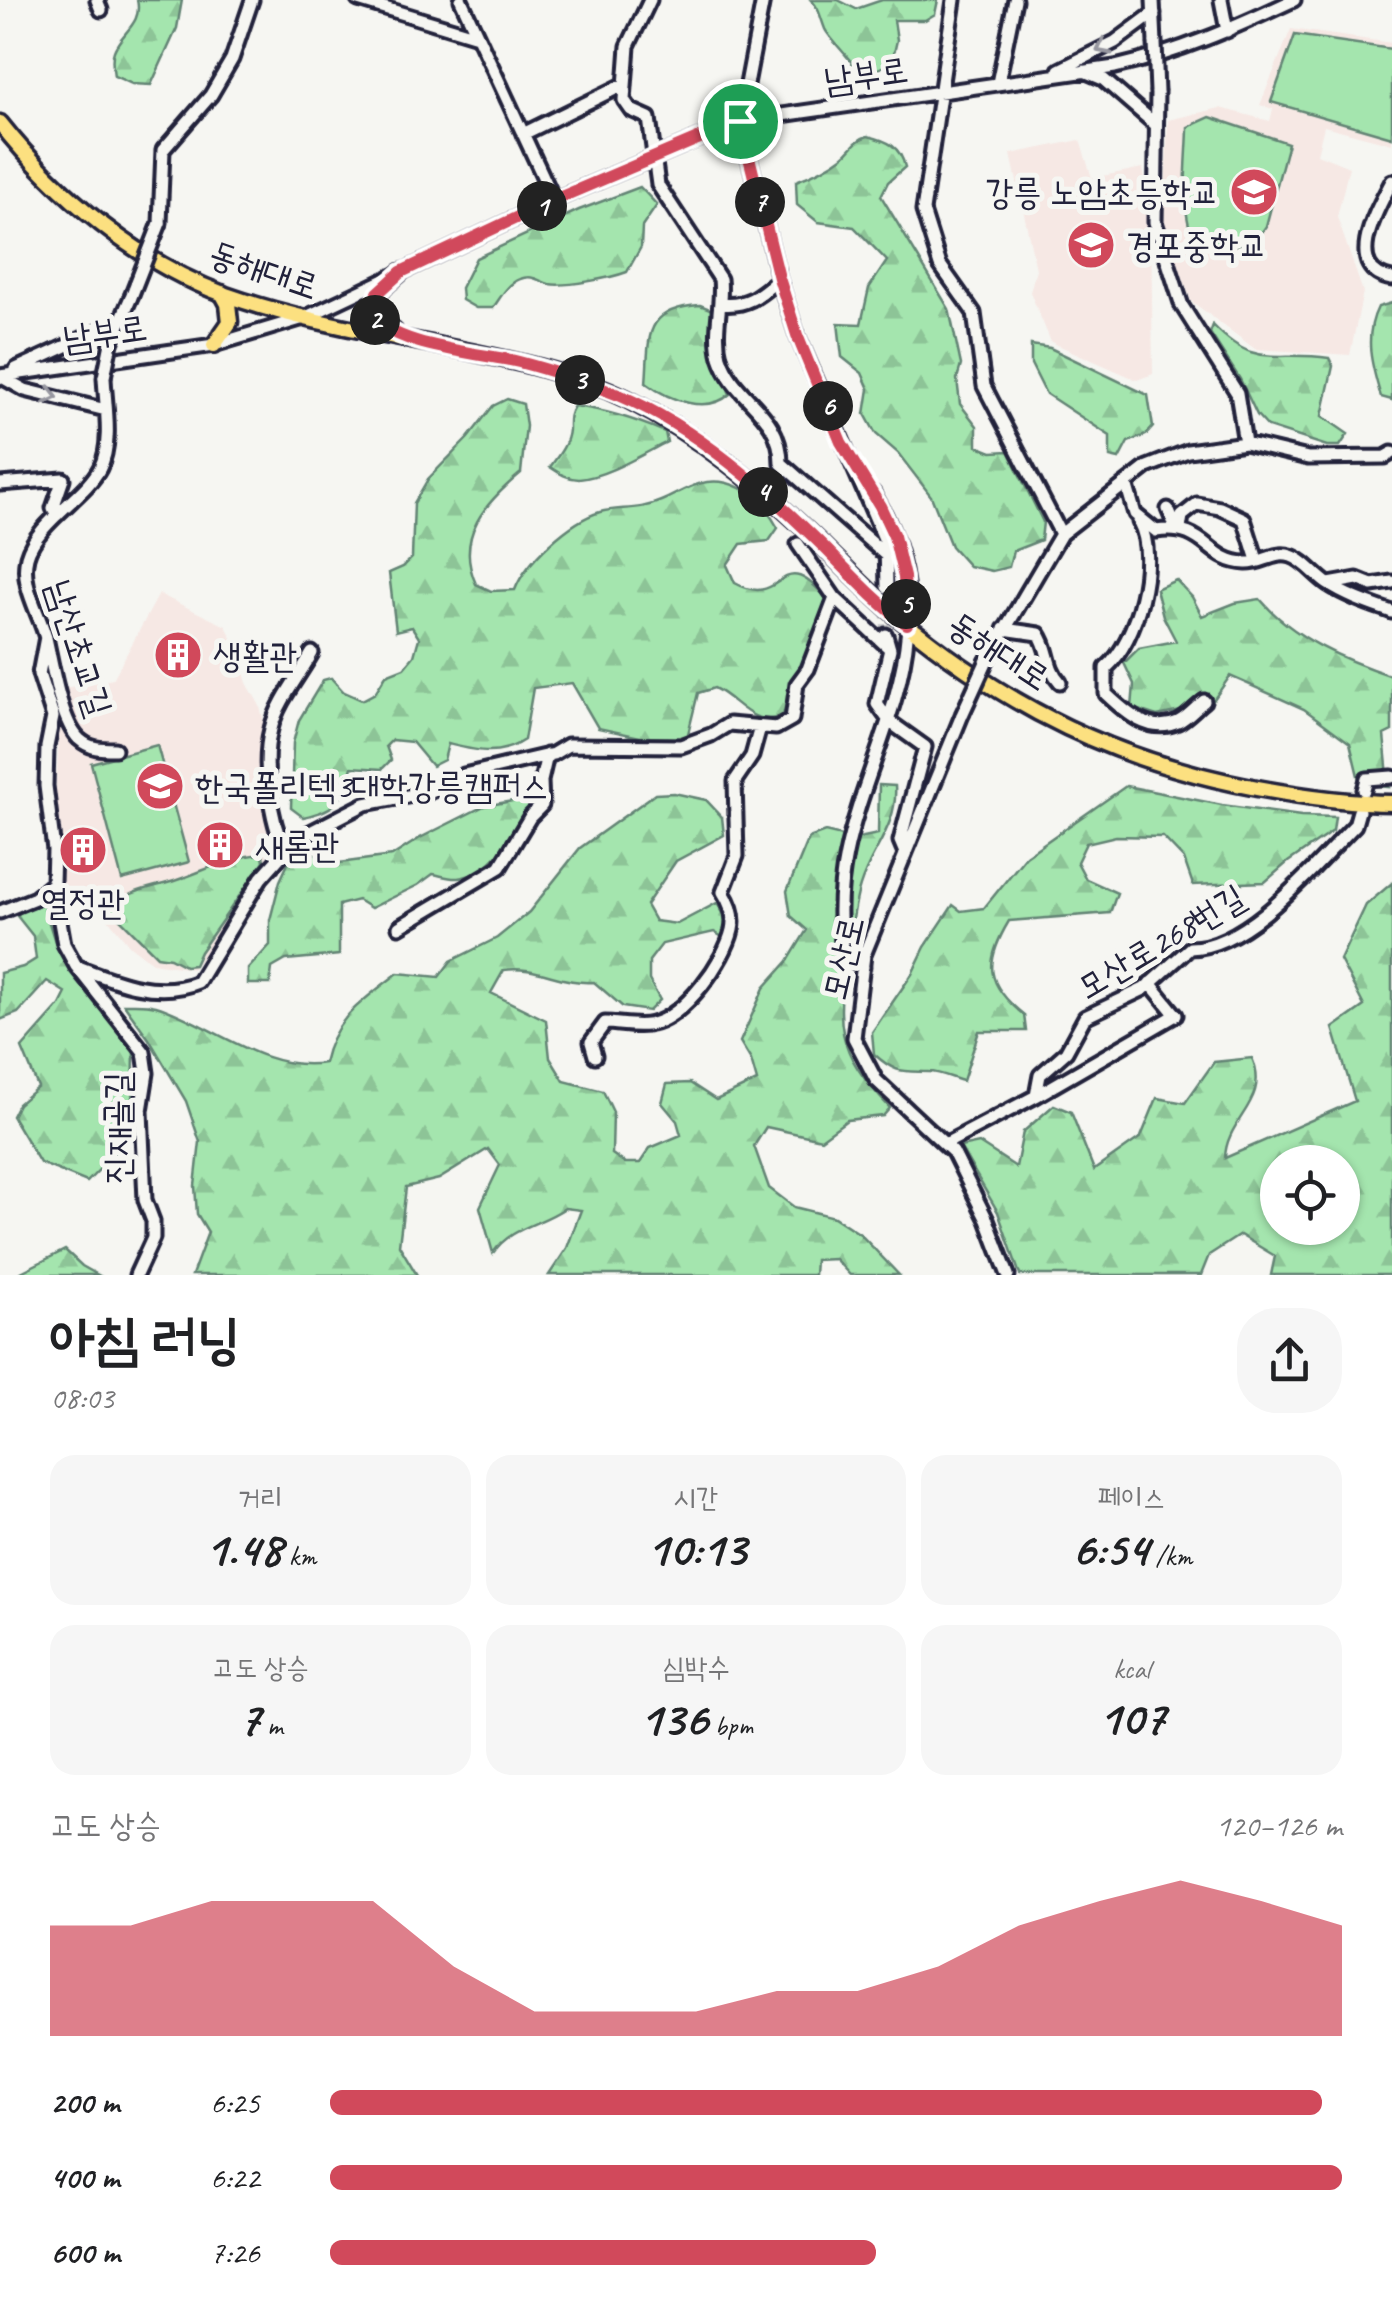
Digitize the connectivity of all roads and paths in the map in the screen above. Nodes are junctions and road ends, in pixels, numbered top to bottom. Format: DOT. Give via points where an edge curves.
graph roads {
  1 [pos="252,0"];
  2 [pos="358,0"];
  3 [pos="460,0"];
  4 [pos="650,0"];
  5 [pos="762,0"];
  6 [pos="954,0"];
  7 [pos="1015,0"];
  8 [pos="1221,0"];
  9 [pos="1294,0"];
  10 [pos="1153,7"];
  11 [pos="1226,31"];
  12 [pos="477,36"];
  13 [pos="1084,71"];
  14 [pos="1047,76"];
  15 [pos="998,84"];
  16 [pos="623,85"];
  17 [pos="941,92"];
  18 [pos="740,121"];
  19 [pos="0,122"];
  20 [pos="1156,124"];
  21 [pos="523,134"];
  22 [pos="654,158"];
  23 [pos="1392,182"];
  24 [pos="554,200"];
  25 [pos="401,272"];
  26 [pos="779,278"];
  27 [pos="1392,279"];
  28 [pos="222,293"];
  29 [pos="720,304"];
  30 [pos="304,318"];
  31 [pos="121,321"];
  32 [pos="418,341"];
  33 [pos="214,345"];
  34 [pos="0,376"];
  35 [pos="106,410"];
  36 [pos="841,442"];
  37 [pos="1245,443"];
  38 [pos="1392,453"];
  39 [pos="1126,483"];
  40 [pos="0,484"];
  41 [pos="1168,509"];
  42 [pos="57,514"];
  43 [pos="1135,514"];
  44 [pos="1178,528"];
  45 [pos="1061,534"];
  46 [pos="798,544"];
  47 [pos="888,557"];
  48 [pos="1256,560"];
  49 [pos="1392,582"];
  50 [pos="1329,584"];
  51 [pos="887,587"];
  52 [pos="835,598"];
  53 [pos="1392,612"];
  54 [pos="907,624"];
  55 [pos="1004,629"];
  56 [pos="886,635"];
  57 [pos="46,638"];
  58 [pos="890,649"];
  59 [pos="312,654"];
  60 [pos="1060,682"];
  61 [pos="1204,701"];
  62 [pos="890,722"];
  63 [pos="760,727"];
  64 [pos="114,748"];
  65 [pos="547,755"];
  66 [pos="1392,777"];
  67 [pos="1364,790"];
  68 [pos="1392,802"];
  69 [pos="1358,811"];
  70 [pos="285,851"];
  71 [pos="904,853"];
  72 [pos="54,883"];
  73 [pos="0,912"];
  74 [pos="399,927"];
  75 [pos="76,966"];
  76 [pos="863,967"];
  77 [pos="1150,984"];
  78 [pos="594,1056"];
  79 [pos="1036,1096"];
  80 [pos="945,1144"];
  81 [pos="136,1275"];
  82 [pos="1008,1275"];
  1 -- 31 [label="street, 남산초교길, bridge" via="211,95 163,150 160,222"];
  2 -- 12 [label="street"];
  3 -- 12 [label="street"];
  4 -- 16 [label="street" via="628,46"];
  5 -- 18 [label="street"];
  6 -- 17 [label="street"];
  7 -- 15 [label="street"];
  8 -- 11 [label="street"];
  9 -- 11 [label="street, 남부로"];
  10 -- 14 [label="street, one-way" via="1116,42"];
  10 -- 20 [label="street, bridge"];
  11 -- 13 [label="street, 남부로" via="1140,61"];
  12 -- 21 [label="street"];
  13 -- 14 [label="street, 남부로"];
  13 -- 20 [label="street"];
  14 -- 15 [label="street, 남부로"];
  15 -- 17 [label="street, 남부로"];
  16 -- 21 [label="street"];
  16 -- 22 [label="street" via="631,110 649,118"];
  17 -- 18 [label="street, 남부로"];
  17 -- 45 [label="street" via="923,211 940,265 974,313 984,386"];
  18 -- 22 [label="street, 남부로"];
  18 -- 26 [label="street"];
  19 -- 28 [label="main road, 동해대로" via="66,196 154,260"];
  20 -- 37 [label="street" via="1155,222 1182,306 1237,394"];
  21 -- 24 [label="street"];
  22 -- 24 [label="street, 남부로"];
  22 -- 29 [label="street" via="658,185 720,278"];
  23 -- 27 [label="street" via="1366,235 1370,267"];
  24 -- 25 [label="street, 남부로"];
  25 -- 30 [label="street, 남부로"];
  25 -- 32 [label="main road" via="378,293 371,312 382,326"];
  26 -- 29 [label="street" via="754,300"];
  26 -- 36 [label="street"];
  28 -- 30 [label="main road, 동해대로"];
  28 -- 33 [label="main road" via="230,322"];
  29 -- 47 [label="street" via="720,358 779,436 781,463"];
  30 -- 32 [label="main road, 동해대로"];
  30 -- 33 [label="street, 남부로"];
  31 -- 34 [label="street"];
  31 -- 35 [label="street, 남산초교길, bridge" via="104,377"];
  32 -- 54 [label="main road, 동해대로" via="577,379 667,422 741,473"];
  33 -- 34 [label="street, 남부로"];
  34 -- 35 [label="street, one-way" via="25,390"];
  35 -- 42 [label="street, 남산초교길" via="100,468"];
  36 -- 47 [label="street"];
  36 -- 54 [label="street" via="894,536"];
  37 -- 38 [label="street, 모산로" via="1308,458"];
  37 -- 39 [label="street, 모산로" via="1188,450"];
  39 -- 43 [label="street"];
  39 -- 45 [label="street, 모산로"];
  40 -- 42 [label="street" via="63,478"];
  41 -- 44 [label="street"];
  42 -- 57 [label="street, 남산초교길" via="28,555 26,578"];
  43 -- 44 [label="street" via="1156,531"];
  43 -- 61 [label="street" via="1147,536 1142,591 1120,656 1106,668 1106,694 1149,724 1177,722"];
  44 -- 48 [label="street" via="1203,538 1214,552 1247,564"];
  44 -- 48 [label="street" via="1196,504 1220,508 1244,518"];
  45 -- 55 [label="street, 모산로"];
  46 -- 52 [label="street"];
  47 -- 51 [label="street"];
  48 -- 50 [label="street" via="1294,556"];
  49 -- 50 [label="street"];
  50 -- 53 [label="street"];
  52 -- 58 [label="street"];
  52 -- 63 [label="street" via="796,684 792,718 776,728"];
  54 -- 62 [label="street"];
  54 -- 68 [label="main road, 동해대로" via="998,690 1139,760 1274,791"];
  55 -- 60 [label="street" via="1040,634"];
  55 -- 71 [label="street, 모산로, bridge"];
  56 -- 58 [label="street"];
  57 -- 64 [label="street, 남산초교길" via="51,674 77,738 96,749"];
  57 -- 72 [label="street, 진재골길" via="39,674 53,717 46,786"];
  58 -- 62 [label="street" via="877,704"];
  59 -- 70 [label="street" via="271,726 269,805"];
  62 -- 71 [label="street" via="925,747 900,841"];
  62 -- 76 [label="street" via="842,864 844,954"];
  63 -- 65 [label="street" via="729,724 681,746 568,745"];
  63 -- 78 [label="street" via="735,781 737,856 723,892 732,930 716,962 678,1013 651,1025 605,1023 591,1042"];
  65 -- 70 [label="street" via="464,775 429,792 364,804"];
  65 -- 74 [label="street" via="542,805 500,867"];
  66 -- 67 [label="street" via="1367,779"];
  69 -- 77 [label="street, 모산로268번길" via="1355,825 1278,902 1210,948 1190,948"];
  70 -- 75 [label="street" via="261,878 198,982 151,988"];
  71 -- 76 [label="street, 모산로"];
  72 -- 73 [label="street"];
  72 -- 75 [label="street, 진재골길" via="64,944"];
  75 -- 81 [label="street, 진재골길" via="123,1022 147,1064 141,1111 153,1238"];
  76 -- 80 [label="street, 모산로" via="854,1038 876,1080"];
  77 -- 79 [label="street, 모산로268번길" via="1085,1017 1066,1052 1040,1074"];
  77 -- 79 [label="street" via="1176,1015"];
  79 -- 80 [label="street, 모산로268번길"];
  80 -- 82 [label="street, 모산로" via="988,1220"];
}
